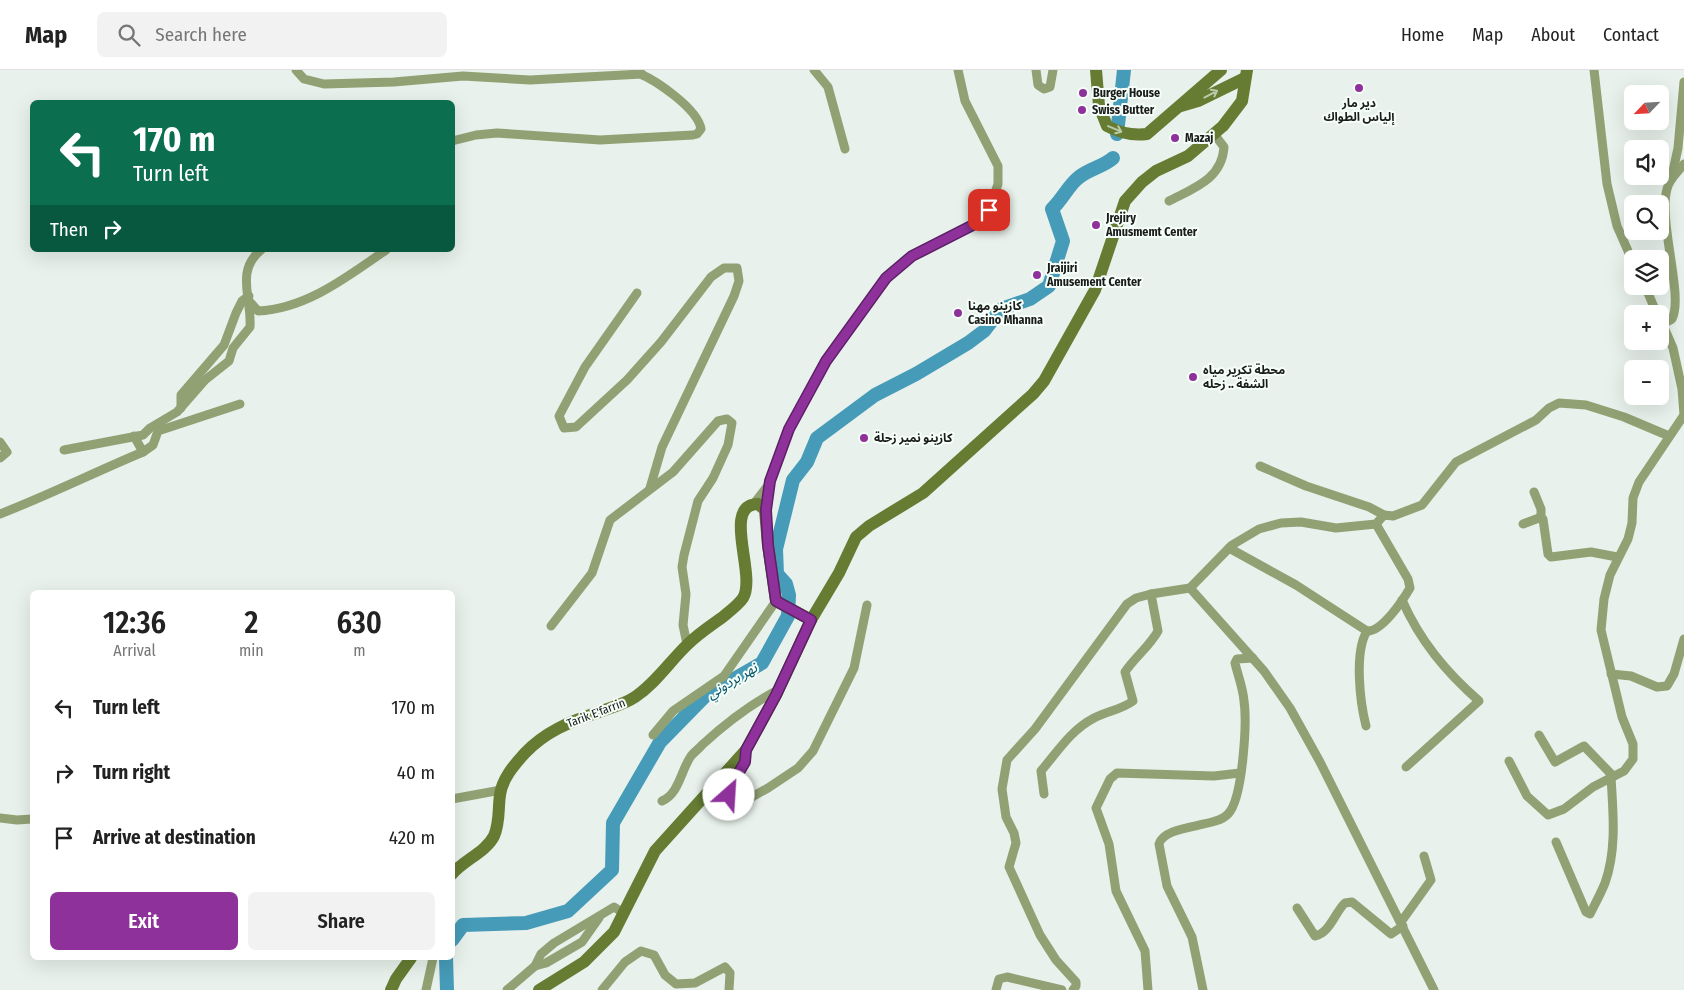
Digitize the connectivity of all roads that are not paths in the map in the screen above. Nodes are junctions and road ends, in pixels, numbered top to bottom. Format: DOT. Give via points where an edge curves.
graph roads {
  1 [pos="296,70"];
  2 [pos="631,70"];
  3 [pos="814,70"];
  4 [pos="958,70"];
  5 [pos="1036,70"];
  6 [pos="1053,70"];
  7 [pos="1096,70"];
  8 [pos="1221,70"];
  9 [pos="1594,70"];
  10 [pos="642,74"];
  11 [pos="1246,74"];
  12 [pos="1684,82"];
  13 [pos="1176,107"];
  14 [pos="1683,119"];
  15 [pos="1214,134"];
  16 [pos="455,140"];
  17 [pos="845,149"];
  18 [pos="1684,164"];
  19 [pos="1671,179"];
  20 [pos="1170,201"];
  21 [pos="1628,250"];
  22 [pos="259,252"];
  23 [pos="383,252"];
  24 [pos="637,293"];
  25 [pos="249,298"];
  26 [pos="1669,320"];
  27 [pos="1669,338"];
  28 [pos="240,404"];
  29 [pos="181,408"];
  30 [pos="134,436"];
  31 [pos="1669,436"];
  32 [pos="0,442"];
  33 [pos="64,450"];
  34 [pos="143,452"];
  35 [pos="0,458"];
  36 [pos="1260,466"];
  37 [pos="769,484"];
  38 [pos="650,488"];
  39 [pos="1534,492"];
  40 [pos="752,505"];
  41 [pos="766,510"];
  42 [pos="0,514"];
  43 [pos="1384,515"];
  44 [pos="1541,518"];
  45 [pos="1376,524"];
  46 [pos="1523,524"];
  47 [pos="1229,548"];
  48 [pos="1618,557"];
  49 [pos="1190,588"];
  50 [pos="1151,594"];
  51 [pos="1402,600"];
  52 [pos="780,604"];
  53 [pos="867,605"];
  54 [pos="811,620"];
  55 [pos="552,626"];
  56 [pos="1367,631"];
  57 [pos="1684,640"];
  58 [pos="687,644"];
  59 [pos="1253,658"];
  60 [pos="1611,674"];
  61 [pos="778,690"];
  62 [pos="1366,726"];
  63 [pos="653,735"];
  64 [pos="1539,735"];
  65 [pos="746,750"];
  66 [pos="1509,761"];
  67 [pos="1406,767"];
  68 [pos="1240,773"];
  69 [pos="1612,777"];
  70 [pos="501,790"];
  71 [pos="1044,794"];
  72 [pos="455,798"];
  73 [pos="662,801"];
  74 [pos="0,818"];
  75 [pos="30,819"];
  76 [pos="1556,842"];
  77 [pos="1424,856"];
  78 [pos="455,871"];
  79 [pos="1297,908"];
  80 [pos="622,912"];
  81 [pos="600,916"];
  82 [pos="1402,924"];
  83 [pos="410,960"];
  84 [pos="432,960"];
  85 [pos="535,966"];
  86 [pos="391,990"];
  87 [pos="426,990"];
  88 [pos="507,990"];
  89 [pos="539,990"];
  90 [pos="602,990"];
  91 [pos="729,990"];
  92 [pos="996,990"];
  93 [pos="1062,990"];
  94 [pos="1074,990"];
  95 [pos="1148,990"];
  96 [pos="1203,990"];
  97 [pos="1434,990"];
  1 -- 10 [label="street" via="304,79 324,84 463,76 530,80"];
  2 -- 10 [label="street"];
  3 -- 17 [label="street" via="828,87"];
  4 -- 37 [label="street" via="965,102 998,166 998,184 989,210 973,225 912,256 886,278 826,361 789,429"];
  5 -- 6 [label="street" via="1038,85 1044,89 1050,87"];
  7 -- 13 [label="street, one-way" via="1100,106 1107,126 1117,132 1147,134"];
  8 -- 13 [label="street"];
  9 -- 21 [label="street" via="1607,184 1613,213"];
  10 -- 16 [label="street" via="681,99 694,112 701,129 696,134 600,140 491,133"];
  13 -- 11 [label="street, one-way" via="1198,101"];
  11 -- 15 [label="street" via="1242,101"];
  12 -- 14 [label="street"];
  14 -- 19 [label="street"];
  15 -- 20 [label="street" via="1224,147 1217,171 1208,181"];
  15 -- 54 [label="street" via="1188,156 1156,171 1125,202 1095,290 1044,381 923,493 856,537"];
  18 -- 19 [label="street"];
  19 -- 26 [label="street" via="1667,188 1666,210 1678,304"];
  22 -- 25 [label="street" via="247,266"];
  23 -- 25 [label="street" via="335,286 278,310 258,311"];
  24 -- 38 [label="street" via="585,367 559,416 564,428 576,427 627,380 661,342 711,276 724,268 737,268 739,281 734,296 662,447"];
  25 -- 29 [label="street" via="242,301 224,345 181,396"];
  25 -- 29 [label="street" via="250,327 233,348 229,361 204,380"];
  27 -- 31 [label="street" via="1683,404 1681,421"];
  28 -- 34 [label="street" via="158,431 153,445"];
  29 -- 30 [label="street" via="143,435"];
  30 -- 33 [label="street"];
  30 -- 34 [label="street"];
  31 -- 43 [label="street" via="1586,405 1559,403 1536,420 1456,462 1422,506 1393,516"];
  31 -- 48 [label="street" via="1639,482 1633,498 1628,538"];
  32 -- 35 [label="street" via="7,452"];
  34 -- 42 [label="street"];
  36 -- 43 [label="street"];
  37 -- 40 [label="street"];
  37 -- 41 [label="street"];
  38 -- 55 [label="street" via="610,520 592,573"];
  38 -- 58 [label="street" via="673,472 718,421 727,419 732,423 728,445 698,501 684,555"];
  39 -- 44 [label="street"];
  40 -- 41 [label="street" via="760,505"];
  40 -- 58 [label="street, Tarik E'farrin" via="742,510 740,522 746,577 743,598"];
  41 -- 52 [label="street" via="768,545"];
  43 -- 45 [label="street"];
  44 -- 46 [label="street"];
  44 -- 48 [label="street" via="1549,556 1591,552"];
  45 -- 47 [label="street" via="1336,528 1301,522 1281,523 1259,529"];
  45 -- 51 [label="street" via="1408,579 1410,588"];
  47 -- 49 [label="street"];
  47 -- 56 [label="street" via="1288,580"];
  48 -- 60 [label="street" via="1604,599 1601,630"];
  49 -- 50 [label="street"];
  49 -- 59 [label="street"];
  50 -- 71 [label="street" via="1158,631 1150,645 1125,672 1133,701 1095,717 1067,738 1041,771"];
  50 -- 94 [label="street" via="1126,604 1035,729 1007,760 1003,774 1004,807 1016,843 1009,867 1040,935 1076,982"];
  51 -- 56 [label="street" via="1377,629"];
  51 -- 67 [label="street" via="1413,626 1436,659 1480,701"];
  52 -- 54 [label="street"];
  52 -- 63 [label="street" via="732,661 724,676 673,711"];
  53 -- 65 [label="street" via="854,668 813,751 798,768 768,788 750,798 736,800 729,795 729,789 745,762"];
  54 -- 61 [label="street"];
  56 -- 62 [label="street" via="1360,656 1362,710"];
  57 -- 60 [label="street" via="1667,686 1657,687 1631,676"];
  58 -- 70 [label="street, Tarik E'farrin" via="658,678 636,696 544,736 516,763"];
  59 -- 68 [label="street" via="1237,659 1235,663 1244,701 1244,751"];
  59 -- 82 [label="street" via="1290,708"];
  60 -- 69 [label="street" via="1633,744 1633,759"];
  61 -- 65 [label="street"];
  61 -- 73 [label="street" via="714,732 691,756 676,788 668,799"];
  64 -- 69 [label="street" via="1555,762 1584,746"];
  65 -- 80 [label="street" via="655,851"];
  66 -- 69 [label="street" via="1527,796 1548,815"];
  68 -- 95 [label="street" via="1214,776 1117,773 1110,779 1096,806 1109,844 1116,891 1145,951"];
  68 -- 96 [label="street" via="1229,813 1220,819 1168,834 1160,844 1167,886 1192,937"];
  69 -- 76 [label="street" via="1612,857 1605,883 1590,914 1586,912"];
  70 -- 72 [label="street"];
  70 -- 78 [label="street, Tarik E'farrin" via="494,837"];
  74 -- 75 [label="street"];
  77 -- 82 [label="street" via="1431,880"];
  79 -- 82 [label="street" via="1315,936 1326,929 1345,903 1352,902 1391,934"];
  80 -- 81 [label="street" via="614,907"];
  80 -- 89 [label="street" via="614,932 584,962"];
  81 -- 85 [label="street" via="554,943 541,954"];
  81 -- 85 [label="street" via="582,942"];
  82 -- 97 [label="street"];
  83 -- 86 [label="street"];
  84 -- 87 [label="street"];
  85 -- 88 [label="street"];
  90 -- 91 [label="street" via="625,962 641,950 654,955 665,975 676,984 695,983 725,966 730,973"];
  92 -- 93 [label="street" via="999,979 1007,977"];
}
